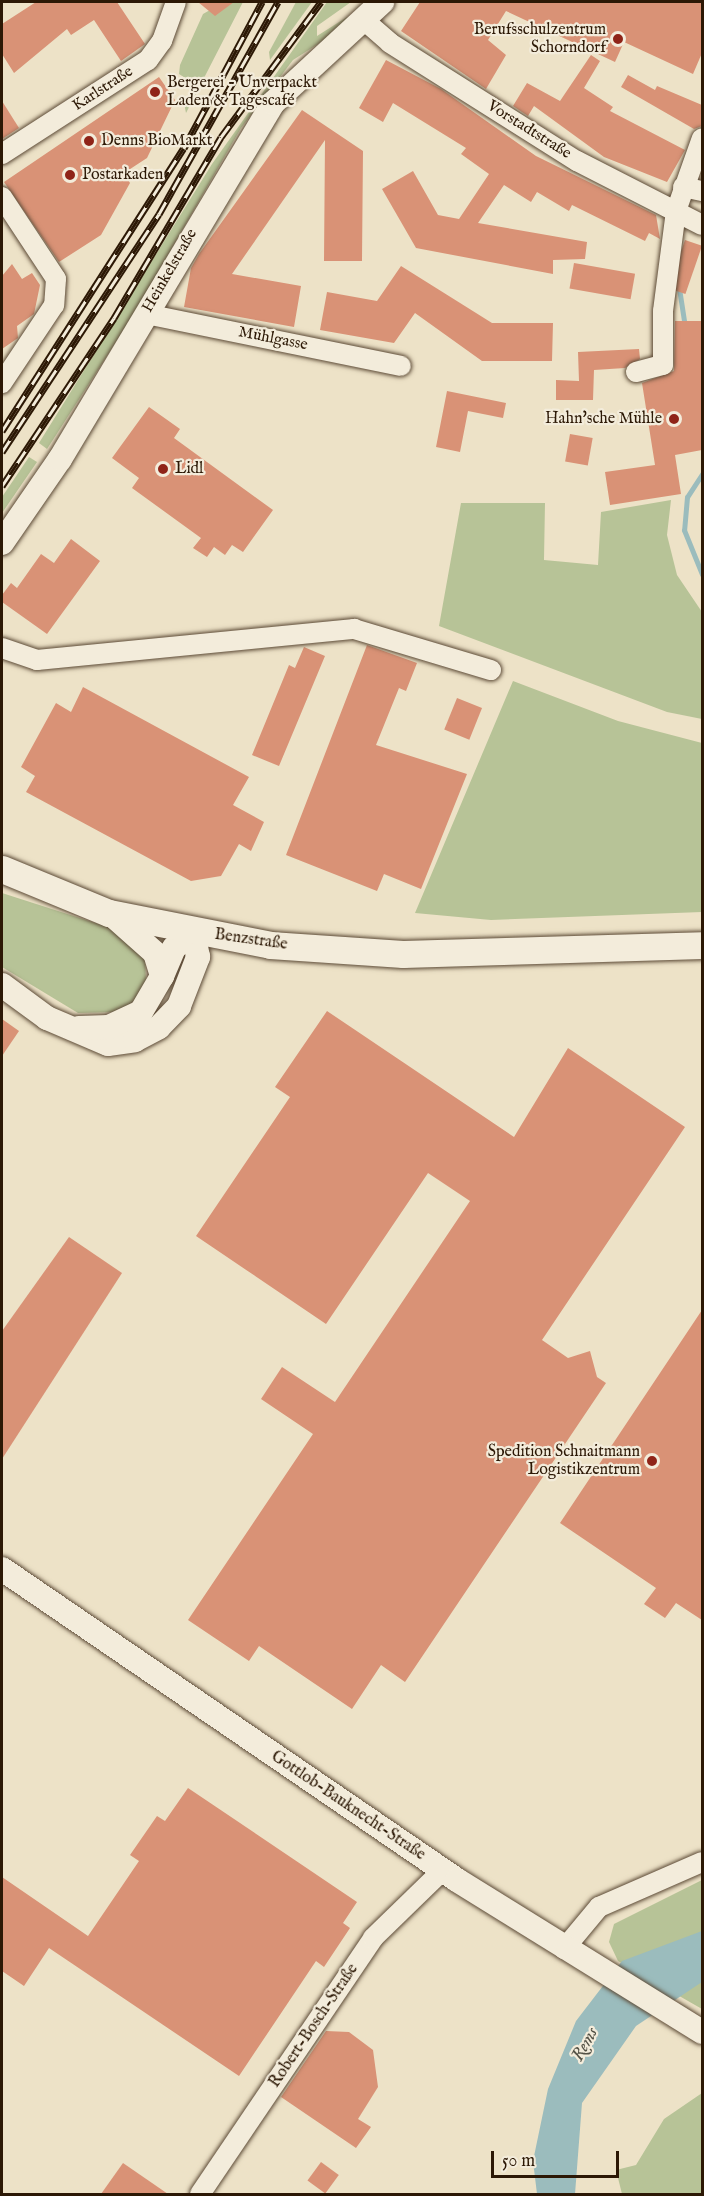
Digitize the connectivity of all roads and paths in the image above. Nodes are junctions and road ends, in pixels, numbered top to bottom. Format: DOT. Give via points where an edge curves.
graph roads {
  1 [pos="176,2"];
  2 [pos="382,2"];
  3 [pos="365,21"];
  4 [pos="702,138"];
  5 [pos="2,154"];
  6 [pos="693,189"];
  7 [pos="2,197"];
  8 [pos="676,211"];
  9 [pos="702,225"];
  10 [pos="146,314"];
  11 [pos="400,366"];
  12 [pos="636,372"];
  13 [pos="2,383"];
  14 [pos="2,543"];
  15 [pos="2,648"];
  16 [pos="491,670"];
  17 [pos="2,869"];
  18 [pos="55,890"];
  19 [pos="109,913"];
  20 [pos="193,932"];
  21 [pos="702,945"];
  22 [pos="455,950"];
  23 [pos="162,976"];
  24 [pos="2,985"];
  25 [pos="71,1029"];
  26 [pos="2,1569"];
  27 [pos="702,1862"];
  28 [pos="443,1870"];
  29 [pos="573,1955"];
  30 [pos="702,2032"];
  31 [pos="200,2194"];
  1 -- 5 [label="street, Karlstraße" via="162,41 148,60"];
  2 -- 3 [label="street, Heinkelstraße"];
  3 -- 8 [label="street, Vorstadtstraße" via="390,43 577,161"];
  3 -- 10 [label="street, Heinkelstraße" via="273,103"];
  4 -- 6 [label="street"];
  6 -- 8 [label="street"];
  7 -- 13 [label="street" via="56,279 54,305"];
  8 -- 9 [label="street, Vorstadtstraße"];
  8 -- 12 [label="street" via="663,311 663,365"];
  10 -- 11 [label="street, Mühlgasse"];
  10 -- 14 [label="street, Heinkelstraße" via="60,459"];
  15 -- 16 [label="street" via="46,659 354,628"];
  17 -- 18 [label="main road, Benzstraße"];
  18 -- 19 [label="main road, Benzstraße"];
  18 -- 22 [label="main road, Benzstraße" via="267,932"];
  19 -- 20 [label="main road, Benzstraße"];
  19 -- 23 [label="street" via="155,953"];
  20 -- 22 [label="main road, Benzstraße" via="292,946 403,954"];
  20 -- 23 [label="street" via="174,948"];
  20 -- 25 [label="street" via="198,957 191,981 159,1027 135,1040 108,1044"];
  21 -- 22 [label="main road, Benzstraße"];
  23 -- 25 [label="street" via="141,1012 109,1027"];
  24 -- 25 [label="street"];
  26 -- 28 [label="street, Gottlob-Bauknecht-Straße"];
  27 -- 29 [label="street" via="599,1908"];
  28 -- 29 [label="street, Gottlob-Bauknecht-Straße"];
  28 -- 31 [label="street, Robert-Bosch-Straße" via="373,1938"];
  29 -- 30 [label="street, Gottlob-Bauknecht-Straße"];
}
